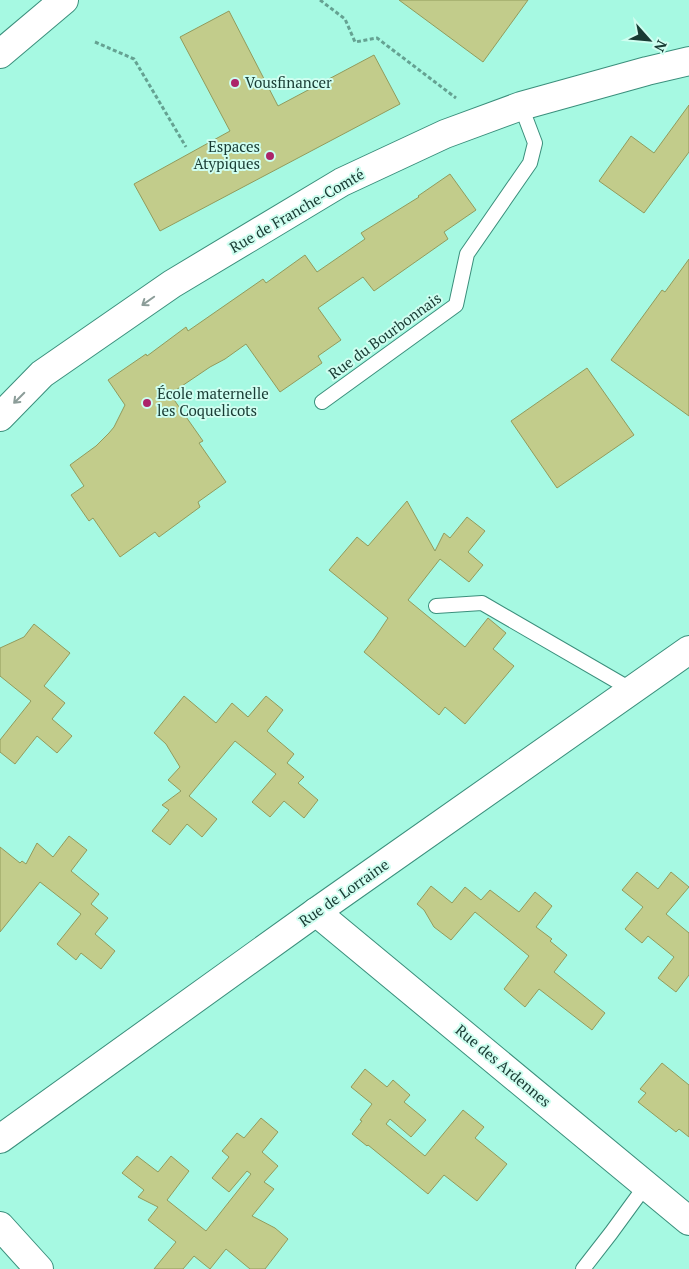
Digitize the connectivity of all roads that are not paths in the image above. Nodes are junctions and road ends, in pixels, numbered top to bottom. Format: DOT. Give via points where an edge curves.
graph roads {
  1 [pos="64,0"];
  2 [pos="0,54"];
  3 [pos="689,61"];
  4 [pos="521,106"];
  5 [pos="322,402"];
  6 [pos="0,417"];
  7 [pos="436,606"];
  8 [pos="689,650"];
  9 [pos="632,690"];
  10 [pos="316,912"];
  11 [pos="0,1139"];
  12 [pos="646,1185"];
  13 [pos="689,1220"];
  14 [pos="0,1226"];
  15 [pos="38,1269"];
  16 [pos="583,1269"];
  1 -- 2 [label="street"];
  3 -- 4 [label="street, Rue de Franche-Comté"];
  4 -- 5 [label="lane, Rue du Bourbonnais" via="535,143 530,164 467,254 456,305"];
  4 -- 6 [label="street, Rue de Franche-Comté, one-way" via="445,134 342,182 189,274 42,374"];
  7 -- 9 [label="lane" via="482,603"];
  8 -- 9 [label="street, Rue de Lorraine"];
  9 -- 10 [label="street, Rue de Lorraine"];
  10 -- 11 [label="street, Rue de Lorraine"];
  10 -- 12 [label="street, Rue des Ardennes"];
  12 -- 13 [label="street, Rue des Ardennes"];
  12 -- 16 [label="lane"];
  14 -- 15 [label="street"];
}
